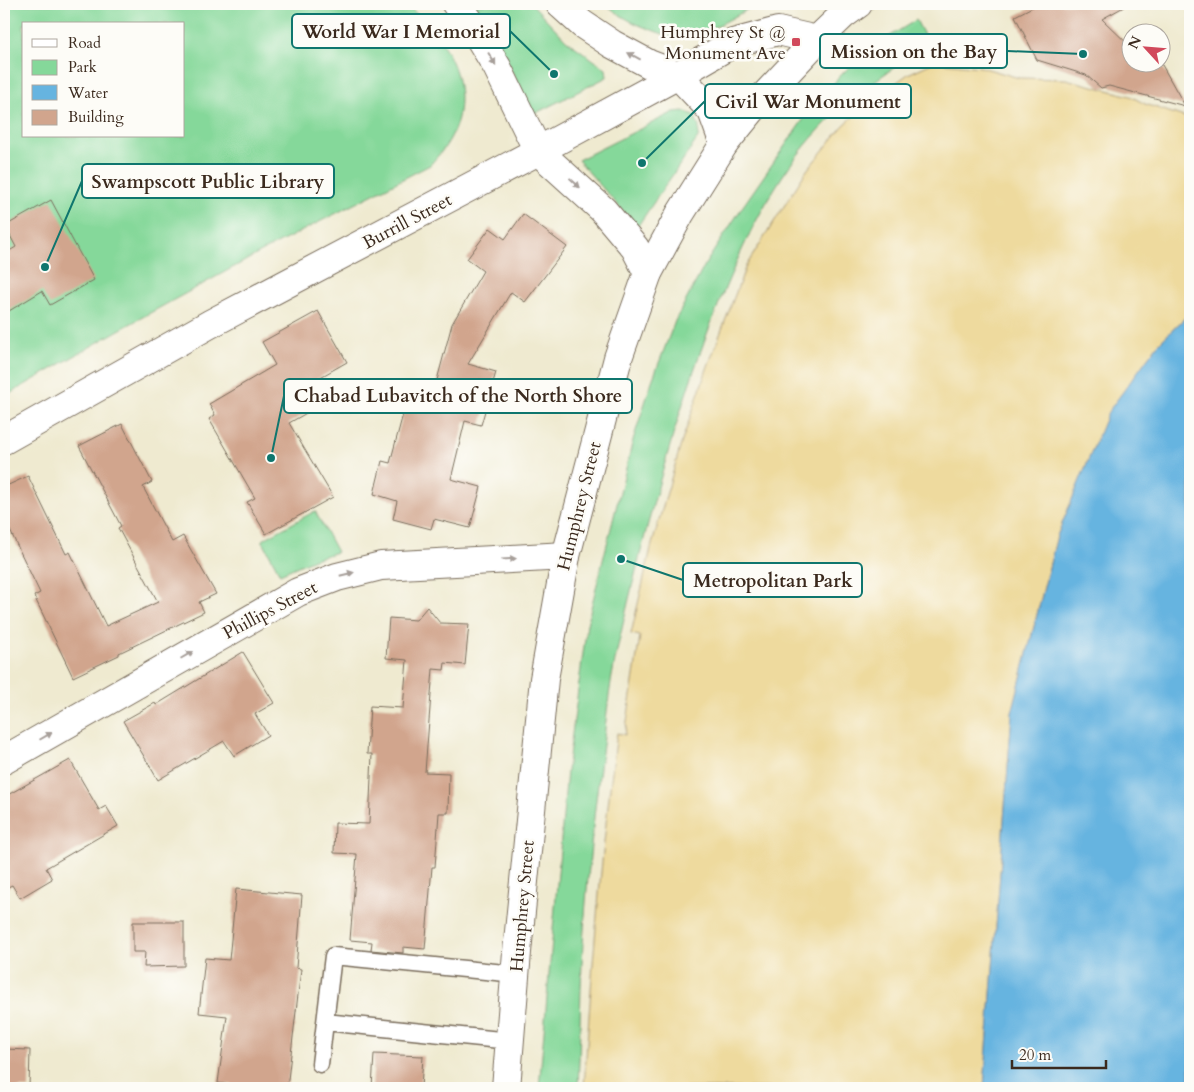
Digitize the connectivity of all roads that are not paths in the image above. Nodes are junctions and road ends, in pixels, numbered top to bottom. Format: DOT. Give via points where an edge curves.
graph roads {
  1 [pos="456,4"];
  2 [pos="560,4"];
  3 [pos="858,4"];
  4 [pos="817,40"];
  5 [pos="678,75"];
  6 [pos="724,144"];
  7 [pos="538,151"];
  8 [pos="648,273"];
  9 [pos="4,440"];
  10 [pos="566,556"];
  11 [pos="4,760"];
  12 [pos="516,974"];
  13 [pos="325,1022"];
  14 [pos="510,1041"];
  15 [pos="320,1064"];
  16 [pos="506,1088"];
  1 -- 7 [label="street, one-way" via="497,67"];
  5 -- 2 [label="street, one-way" via="612,44"];
  3 -- 4 [label="street, Humphrey Street"];
  4 -- 5 [label="street, Burrill Street" via="778,31 733,43"];
  4 -- 6 [label="street, Humphrey Street"];
  5 -- 6 [label="street" via="712,111"];
  5 -- 7 [label="street, Burrill Street"];
  6 -- 8 [label="street, Humphrey Street"];
  7 -- 8 [label="street, one-way" via="603,210 635,248"];
  7 -- 9 [label="street, Burrill Street" via="210,324"];
  8 -- 10 [label="street, Humphrey Street" via="618,358"];
  11 -- 10 [label="street, Phillips Street, one-way" via="298,592 337,577 381,566"];
  10 -- 12 [label="street, Humphrey Street" via="544,679"];
  12 -- 13 [label="lane" via="333,956"];
  12 -- 14 [label="street, Humphrey Street"];
  13 -- 14 [label="lane"];
  13 -- 15 [label="lane"];
  14 -- 16 [label="street, Humphrey Street"];
}
